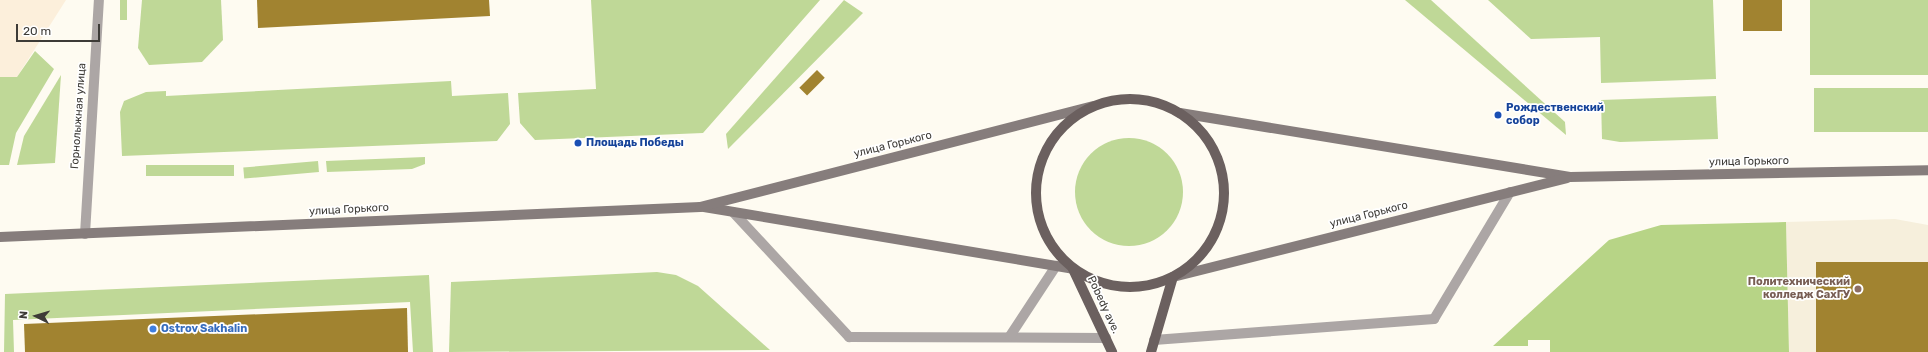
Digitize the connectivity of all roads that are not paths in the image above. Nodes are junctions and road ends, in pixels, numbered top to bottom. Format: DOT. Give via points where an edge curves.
graph roads {
  1 [pos="99,0"];
  2 [pos="1092,106"];
  3 [pos="1180,113"];
  4 [pos="1928,170"];
  5 [pos="1570,177"];
  6 [pos="1510,192"];
  7 [pos="700,207"];
  8 [pos="733,212"];
  9 [pos="85,234"];
  10 [pos="0,238"];
  11 [pos="1056,266"];
  12 [pos="1073,269"];
  13 [pos="1173,277"];
  14 [pos="1010,336"];
  15 [pos="1106,338"];
  16 [pos="1154,340"];
  17 [pos="1112,352"];
  18 [pos="1151,352"];
  1 -- 9 [label="street, Горнолыжная улица"];
  2 -- 3 [label="main road" via="1129,100 1152,101"];
  2 -- 7 [label="main road, улица Горького"];
  2 -- 12 [label="main road" via="1065,125 1053,140 1046,151 1036,182 1038,215 1051,245"];
  3 -- 5 [label="main road, улица Горького"];
  3 -- 13 [label="main road" via="1201,131 1216,155 1223,183 1222,211 1213,237 1196,260"];
  4 -- 5 [label="main road, улица Горького"];
  5 -- 6 [label="main road, улица Горького"];
  6 -- 13 [label="main road, улица Горького"];
  6 -- 16 [label="street" via="1434,319"];
  7 -- 8 [label="main road, улица Горького"];
  7 -- 9 [label="main road, улица Горького"];
  8 -- 11 [label="main road, улица Горького"];
  8 -- 14 [label="street" via="849,337"];
  9 -- 10 [label="main road, улица Горького"];
  11 -- 12 [label="main road, улица Горького"];
  11 -- 14 [label="street"];
  12 -- 13 [label="main road" via="1096,281 1122,287 1148,286"];
  12 -- 15 [label="main road, Pobedy ave."];
  13 -- 16 [label="main road"];
  14 -- 15 [label="street"];
  15 -- 17 [label="main road, Pobedy ave."];
  16 -- 18 [label="main road"];
}
